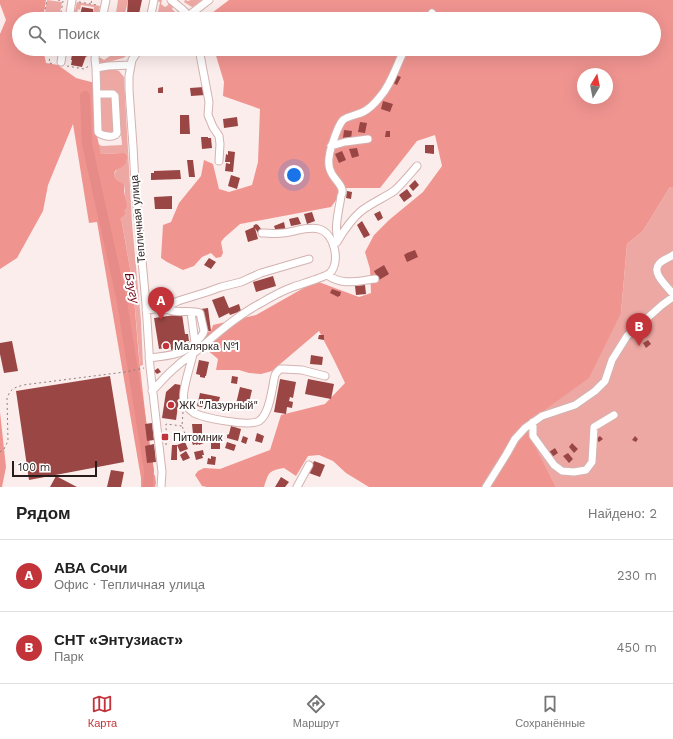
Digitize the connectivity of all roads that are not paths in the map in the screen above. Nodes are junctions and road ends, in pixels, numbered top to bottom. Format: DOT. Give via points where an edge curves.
graph roads {
  1 [pos="154,0"];
  2 [pos="171,0"];
  3 [pos="209,0"];
  4 [pos="74,1"];
  5 [pos="71,12"];
  6 [pos="151,12"];
  7 [pos="184,12"];
  8 [pos="195,12"];
  9 [pos="62,56"];
  10 [pos="95,56"];
  11 [pos="135,56"];
  12 [pos="200,56"];
  13 [pos="401,56"];
  14 [pos="60,64"];
  15 [pos="131,65"];
  16 [pos="94,67"];
  17 [pos="97,94"];
  18 [pos="368,139"];
  19 [pos="332,146"];
  20 [pos="219,161"];
  21 [pos="417,166"];
  22 [pos="262,233"];
  23 [pos="338,240"];
  24 [pos="334,250"];
  25 [pos="673,255"];
  26 [pos="309,260"];
  27 [pos="327,276"];
  28 [pos="375,279"];
  29 [pos="673,295"];
  30 [pos="164,308"];
  31 [pos="146,310"];
  32 [pos="193,354"];
  33 [pos="149,358"];
  34 [pos="325,376"];
  35 [pos="152,390"];
  36 [pos="614,414"];
  37 [pos="533,422"];
  38 [pos="309,465"];
  39 [pos="161,487"];
  40 [pos="297,487"];
  41 [pos="486,487"];
  1 -- 6 [label="street"];
  2 -- 7 [label="street"];
  3 -- 8 [label="street"];
  4 -- 5 [label="street"];
  9 -- 14 [label="street"];
  10 -- 16 [label="street"];
  11 -- 15 [label="street, Тепличная улица"];
  12 -- 20 [label="street" via="209,102 208,115 219,136"];
  13 -- 19 [label="street" via="380,98 364,112 344,119"];
  15 -- 16 [label="street"];
  15 -- 31 [label="street, Тепличная улица" via="129,90"];
  16 -- 17 [label="street"];
  17 -- 17 [label="street" via="98,132 101,135 114,136 117,133 115,96"];
  18 -- 19 [label="street"];
  19 -- 23 [label="street" via="330,172 343,192 336,229"];
  21 -- 23 [label="street" via="395,190 359,213"];
  22 -- 24 [label="street" via="282,234 311,228 320,229 328,234"];
  23 -- 24 [label="street"];
  24 -- 27 [label="street" via="336,256 332,270"];
  25 -- 29 [label="street" via="659,262 656,269"];
  26 -- 30 [label="street" via="221,286"];
  27 -- 28 [label="street" via="344,282"];
  27 -- 32 [label="street" via="291,288 259,303 223,328"];
  29 -- 37 [label="street" via="627,336 612,360 605,381 595,392 575,406 542,416"];
  30 -- 31 [label="street"];
  30 -- 33 [label="street" via="200,313 204,331 195,343 179,353"];
  31 -- 33 [label="street, Тепличная улица"];
  32 -- 34 [label="street" via="183,392 185,404 194,413 240,423 252,423 265,415 275,375 280,369 302,370"];
  32 -- 35 [label="street" via="175,367"];
  33 -- 35 [label="street, Тепличная улица"];
  35 -- 39 [label="street, Тепличная улица" via="162,472"];
  36 -- 37 [label="street" via="594,427 592,462 586,470 574,472 562,471 554,465 533,436"];
  37 -- 41 [label="street" via="515,439"];
  38 -- 40 [label="street"];
}
